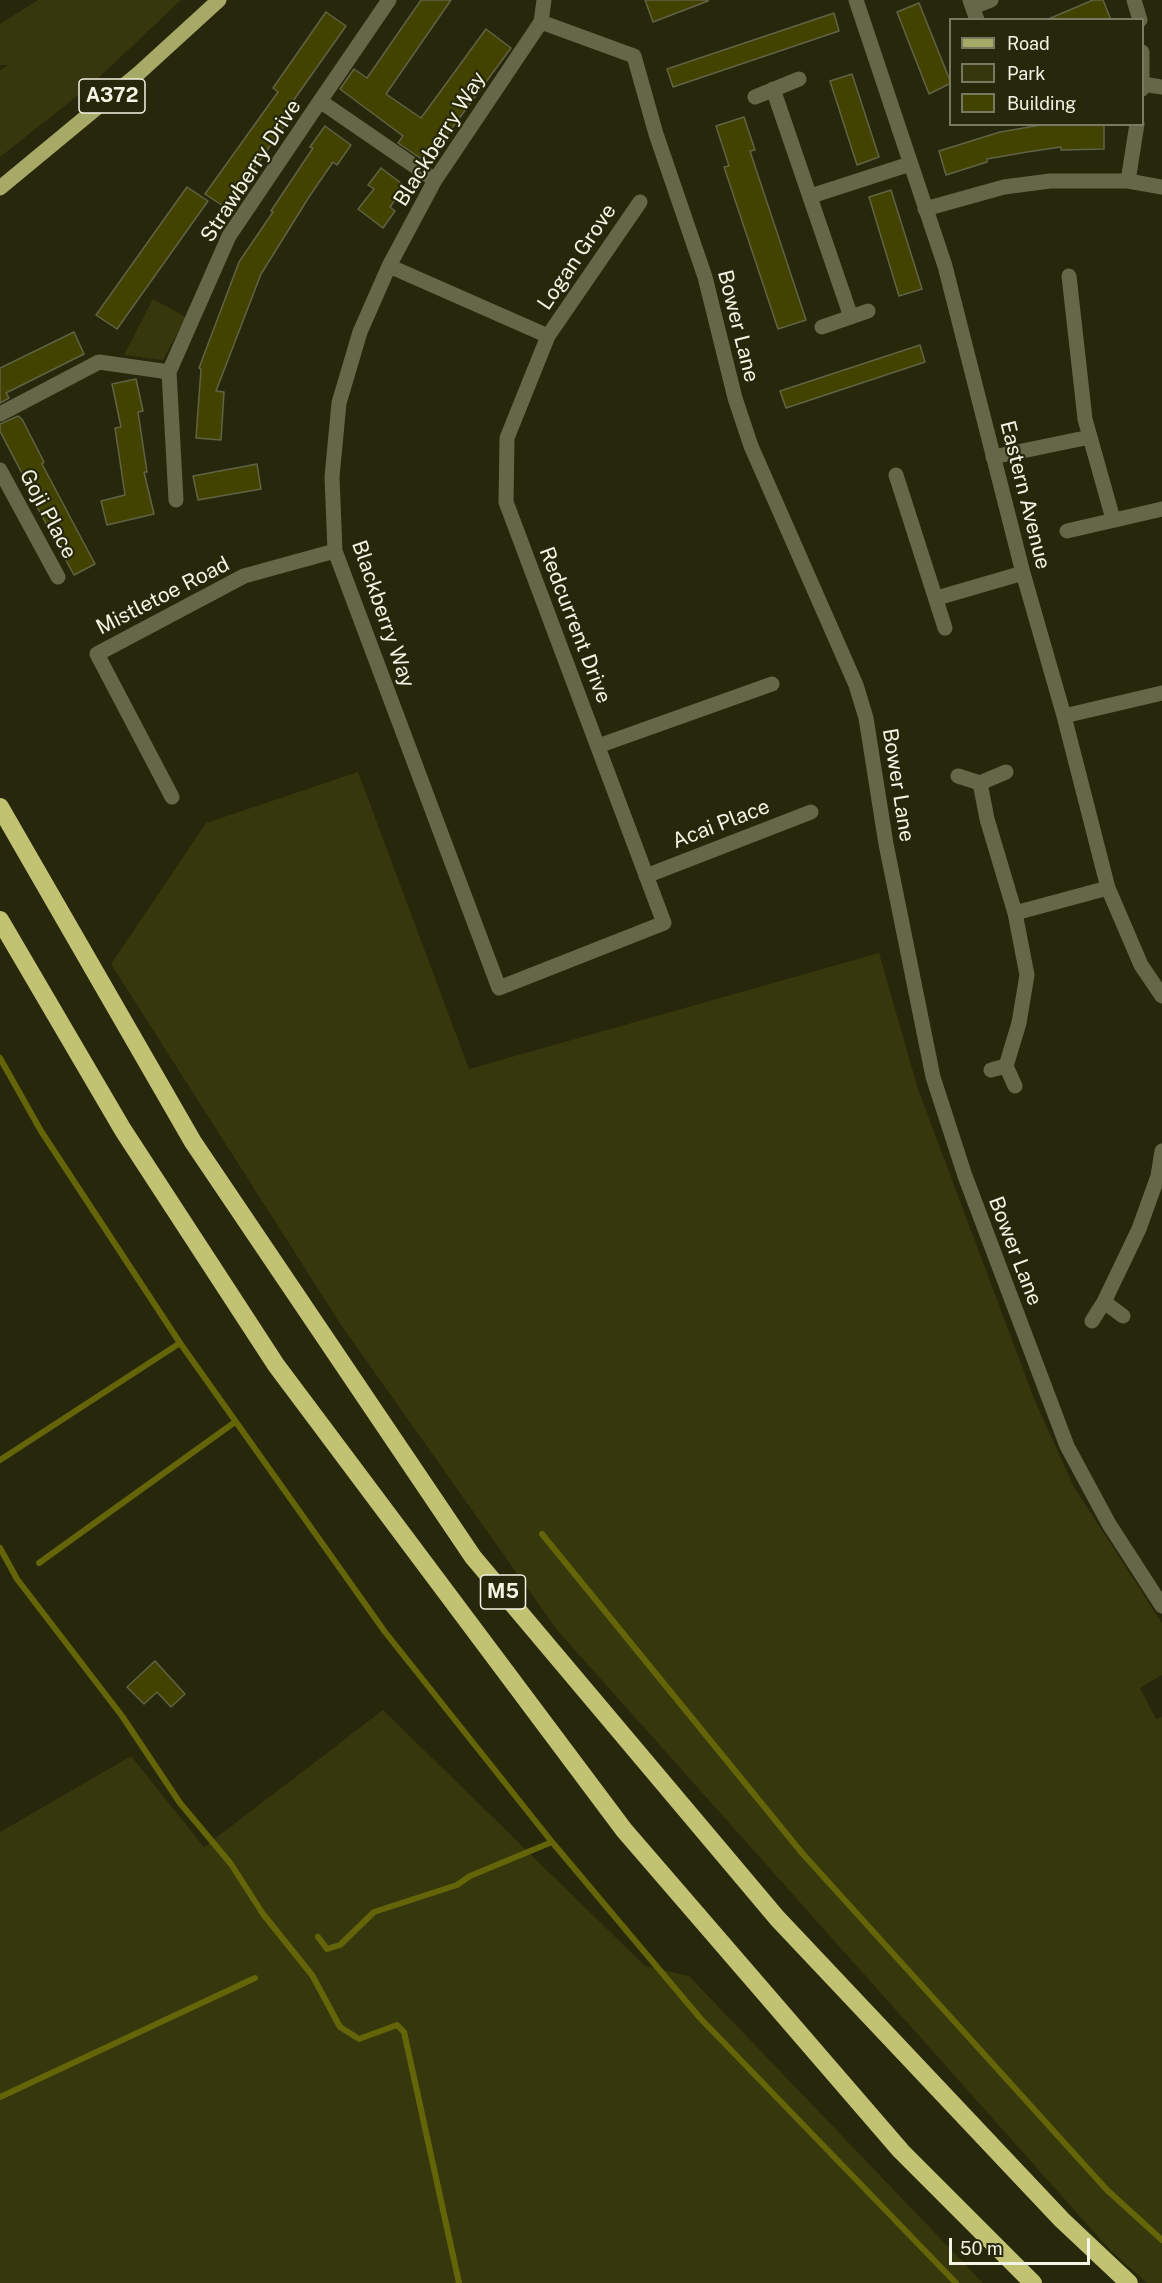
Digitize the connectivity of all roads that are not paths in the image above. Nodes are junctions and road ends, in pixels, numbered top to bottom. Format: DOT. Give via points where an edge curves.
graph roads {
  1 [pos="219,0"];
  2 [pos="389,0"];
  3 [pos="544,0"];
  4 [pos="856,0"];
  5 [pos="991,0"];
  6 [pos="1134,0"];
  7 [pos="973,9"];
  8 [pos="1139,18"];
  9 [pos="541,22"];
  10 [pos="799,80"];
  11 [pos="1144,86"];
  12 [pos="1162,87"];
  13 [pos="773,89"];
  14 [pos="755,97"];
  15 [pos="320,101"];
  16 [pos="1137,126"];
  17 [pos="910,164"];
  18 [pos="435,180"];
  19 [pos="1128,181"];
  20 [pos="1162,187"];
  21 [pos="0,188"];
  22 [pos="811,196"];
  23 [pos="640,202"];
  24 [pos="926,209"];
  25 [pos="389,266"];
  26 [pos="1069,276"];
  27 [pos="868,311"];
  28 [pos="851,317"];
  29 [pos="822,327"];
  30 [pos="548,336"];
  31 [pos="169,372"];
  32 [pos="0,414"];
  33 [pos="1090,437"];
  34 [pos="993,457"];
  35 [pos="0,470"];
  36 [pos="896,475"];
  37 [pos="177,500"];
  38 [pos="1162,509"];
  39 [pos="1113,519"];
  40 [pos="1067,531"];
  41 [pos="335,551"];
  42 [pos="1023,573"];
  43 [pos="58,577"];
  44 [pos="937,598"];
  45 [pos="945,628"];
  46 [pos="772,684"];
  47 [pos="1162,693"];
  48 [pos="1064,716"];
  49 [pos="598,746"];
  50 [pos="1006,772"];
  51 [pos="958,776"];
  52 [pos="980,783"];
  53 [pos="172,797"];
  54 [pos="0,807"];
  55 [pos="811,812"];
  56 [pos="646,876"];
  57 [pos="1108,888"];
  58 [pos="1015,913"];
  59 [pos="0,920"];
  60 [pos="499,988"];
  61 [pos="1162,996"];
  62 [pos="1006,1066"];
  63 [pos="991,1070"];
  64 [pos="1015,1086"];
  65 [pos="1162,1151"];
  66 [pos="1160,1177"];
  67 [pos="1104,1302"];
  68 [pos="1123,1316"];
  69 [pos="1092,1321"];
  70 [pos="1162,1606"];
  71 [pos="1033,2283"];
  72 [pos="1129,2283"];
  1 -- 21 [label="main road, A372" via="131,80"];
  2 -- 15 [label="street"];
  3 -- 9 [label="street, Blackberry Way"];
  4 -- 17 [label="street, Eastern Avenue"];
  5 -- 7 [label="street"];
  6 -- 8 [label="street"];
  9 -- 18 [label="street, Blackberry Way"];
  9 -- 70 [label="street, Bower Lane" via="634,56 656,135 705,278 751,446 856,685 866,718 886,844 933,1077 965,1176 1067,1446 1109,1524"];
  10 -- 13 [label="street"];
  11 -- 12 [label="street"];
  13 -- 14 [label="street"];
  13 -- 22 [label="street"];
  15 -- 18 [label="street, Strawberry Drive"];
  15 -- 31 [label="street, Strawberry Drive" via="230,236"];
  16 -- 19 [label="street"];
  17 -- 22 [label="street"];
  17 -- 24 [label="street, Eastern Avenue"];
  18 -- 25 [label="street, Blackberry Way"];
  19 -- 20 [label="street"];
  19 -- 24 [label="street" via="1050,181 1004,187"];
  22 -- 28 [label="street"];
  23 -- 30 [label="street, Logan Grove"];
  24 -- 34 [label="street, Eastern Avenue" via="945,266"];
  25 -- 30 [label="street"];
  25 -- 41 [label="street, Blackberry Way" via="360,332 339,403 332,477"];
  26 -- 33 [label="street"];
  27 -- 28 [label="street"];
  28 -- 29 [label="street"];
  30 -- 49 [label="street, Redcurrent Drive" via="507,438 506,502"];
  31 -- 32 [label="street" via="99,362"];
  31 -- 37 [label="street, Strawberry Drive"];
  33 -- 34 [label="street"];
  33 -- 39 [label="street"];
  34 -- 42 [label="street, Eastern Avenue"];
  35 -- 43 [label="street, Goji Place"];
  36 -- 44 [label="street"];
  38 -- 39 [label="street"];
  39 -- 40 [label="street"];
  41 -- 53 [label="street, Mistletoe Road" via="244,576 97,654"];
  41 -- 60 [label="street, Blackberry Way"];
  42 -- 44 [label="street"];
  42 -- 48 [label="street, Eastern Avenue"];
  44 -- 45 [label="street"];
  46 -- 49 [label="street"];
  47 -- 48 [label="street"];
  48 -- 57 [label="street, Eastern Avenue"];
  49 -- 56 [label="street, Redcurrent Drive"];
  50 -- 52 [label="street"];
  51 -- 52 [label="street"];
  52 -- 58 [label="street"];
  54 -- 72 [label="highway, M5" via="193,1142 473,1557 777,1918 1062,2220"];
  55 -- 56 [label="street, Acai Place"];
  56 -- 60 [label="street, Redcurrent Drive" via="664,923"];
  57 -- 58 [label="street"];
  57 -- 61 [label="street, Eastern Avenue" via="1136,954"];
  58 -- 62 [label="street" via="1027,975"];
  59 -- 71 [label="highway, M5" via="123,1130 276,1365 624,1830 901,2151"];
  62 -- 63 [label="street"];
  62 -- 64 [label="street"];
  65 -- 66 [label="street"];
  66 -- 67 [label="street"];
  67 -- 68 [label="street"];
  67 -- 69 [label="street"];
}
